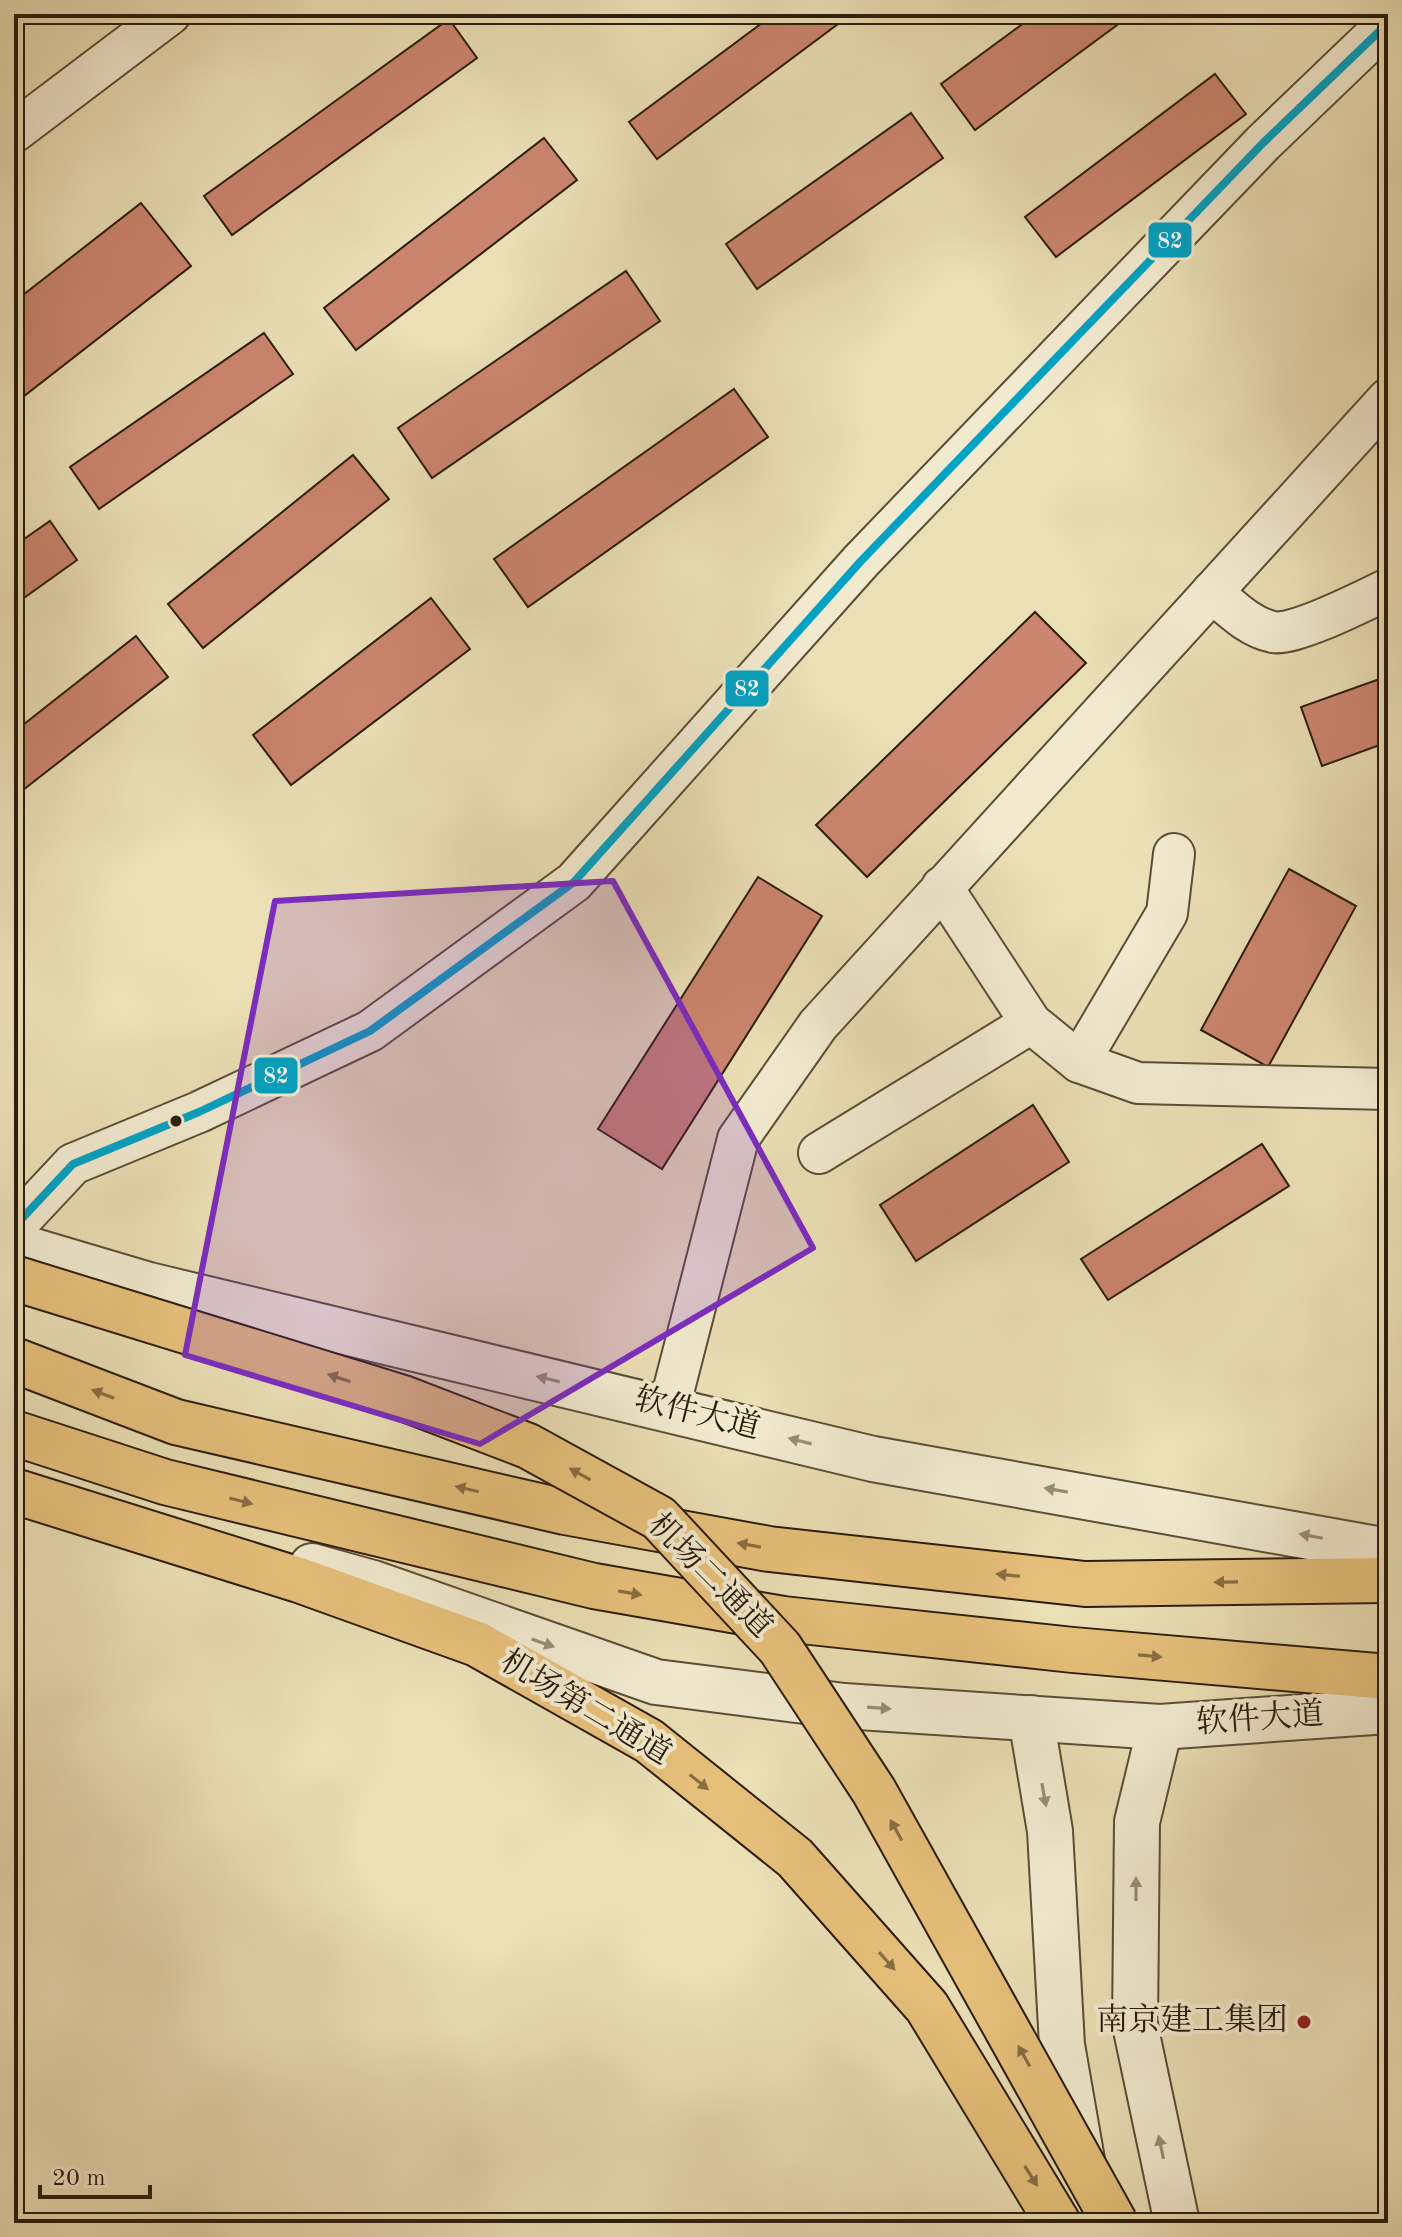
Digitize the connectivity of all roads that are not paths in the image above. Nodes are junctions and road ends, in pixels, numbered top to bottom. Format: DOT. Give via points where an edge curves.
graph roads {
  1 [pos="170,14"];
  2 [pos="1388,23"];
  3 [pos="14,132"];
  4 [pos="1388,399"];
  5 [pos="1388,589"];
  6 [pos="1212,592"];
  7 [pos="1174,854"];
  8 [pos="942,887"];
  9 [pos="1031,1023"];
  10 [pos="1079,1062"];
  11 [pos="1388,1089"];
  12 [pos="819,1153"];
  13 [pos="14,1227"];
  14 [pos="14,1245"];
  15 [pos="14,1278"];
  16 [pos="14,1360"];
  17 [pos="669,1408"];
  18 [pos="14,1433"];
  19 [pos="14,1480"];
  20 [pos="14,1491"];
  21 [pos="1388,1551"];
  22 [pos="1388,1580"];
  23 [pos="1388,1677"];
  24 [pos="1388,1711"];
  25 [pos="1031,1718"];
  26 [pos="1160,1727"];
  27 [pos="1058,2223"];
  28 [pos="1094,2223"];
  29 [pos="1115,2223"];
  30 [pos="1177,2223"];
  1 -- 3 [label="street"];
  2 -- 13 [label="street" via="1253,154 872,550 574,882 370,1031 199,1112 73,1164"];
  4 -- 6 [label="street"];
  5 -- 6 [label="street" via="1277,634 1251,624"];
  6 -- 8 [label="street"];
  7 -- 10 [label="street" via="1167,913"];
  8 -- 9 [label="street"];
  8 -- 17 [label="street" via="818,1025 738,1139"];
  9 -- 10 [label="street"];
  9 -- 12 [label="street"];
  10 -- 11 [label="street" via="1138,1083"];
  17 -- 14 [label="street, 软件大道, one-way" via="149,1285"];
  29 -- 15 [label="main road, 机场二通道, one-way, bridge" via="874,1791 780,1648 659,1518 528,1446 403,1398"];
  22 -- 16 [label="main road, one-way, bridge" via="1085,1584 769,1549 565,1512 176,1422"];
  21 -- 17 [label="street, 软件大道, one-way" via="873,1459"];
  18 -- 23 [label="main road, 软件大道, one-way" via="165,1482 594,1586 783,1619"];
  19 -- 25 [label="street, 软件大道, one-way" via="373,1583 656,1682 844,1706"];
  20 -- 27 [label="main road, 机场第二通道, one-way" via="299,1580 477,1644 649,1741 795,1858 927,2007"];
  24 -- 26 [label="street, 软件大道"];
  25 -- 26 [label="street, 软件大道"];
  25 -- 28 [label="street, one-way" via="1050,1831 1062,2045"];
  30 -- 26 [label="street, one-way" via="1135,2025 1137,1822"];
}
